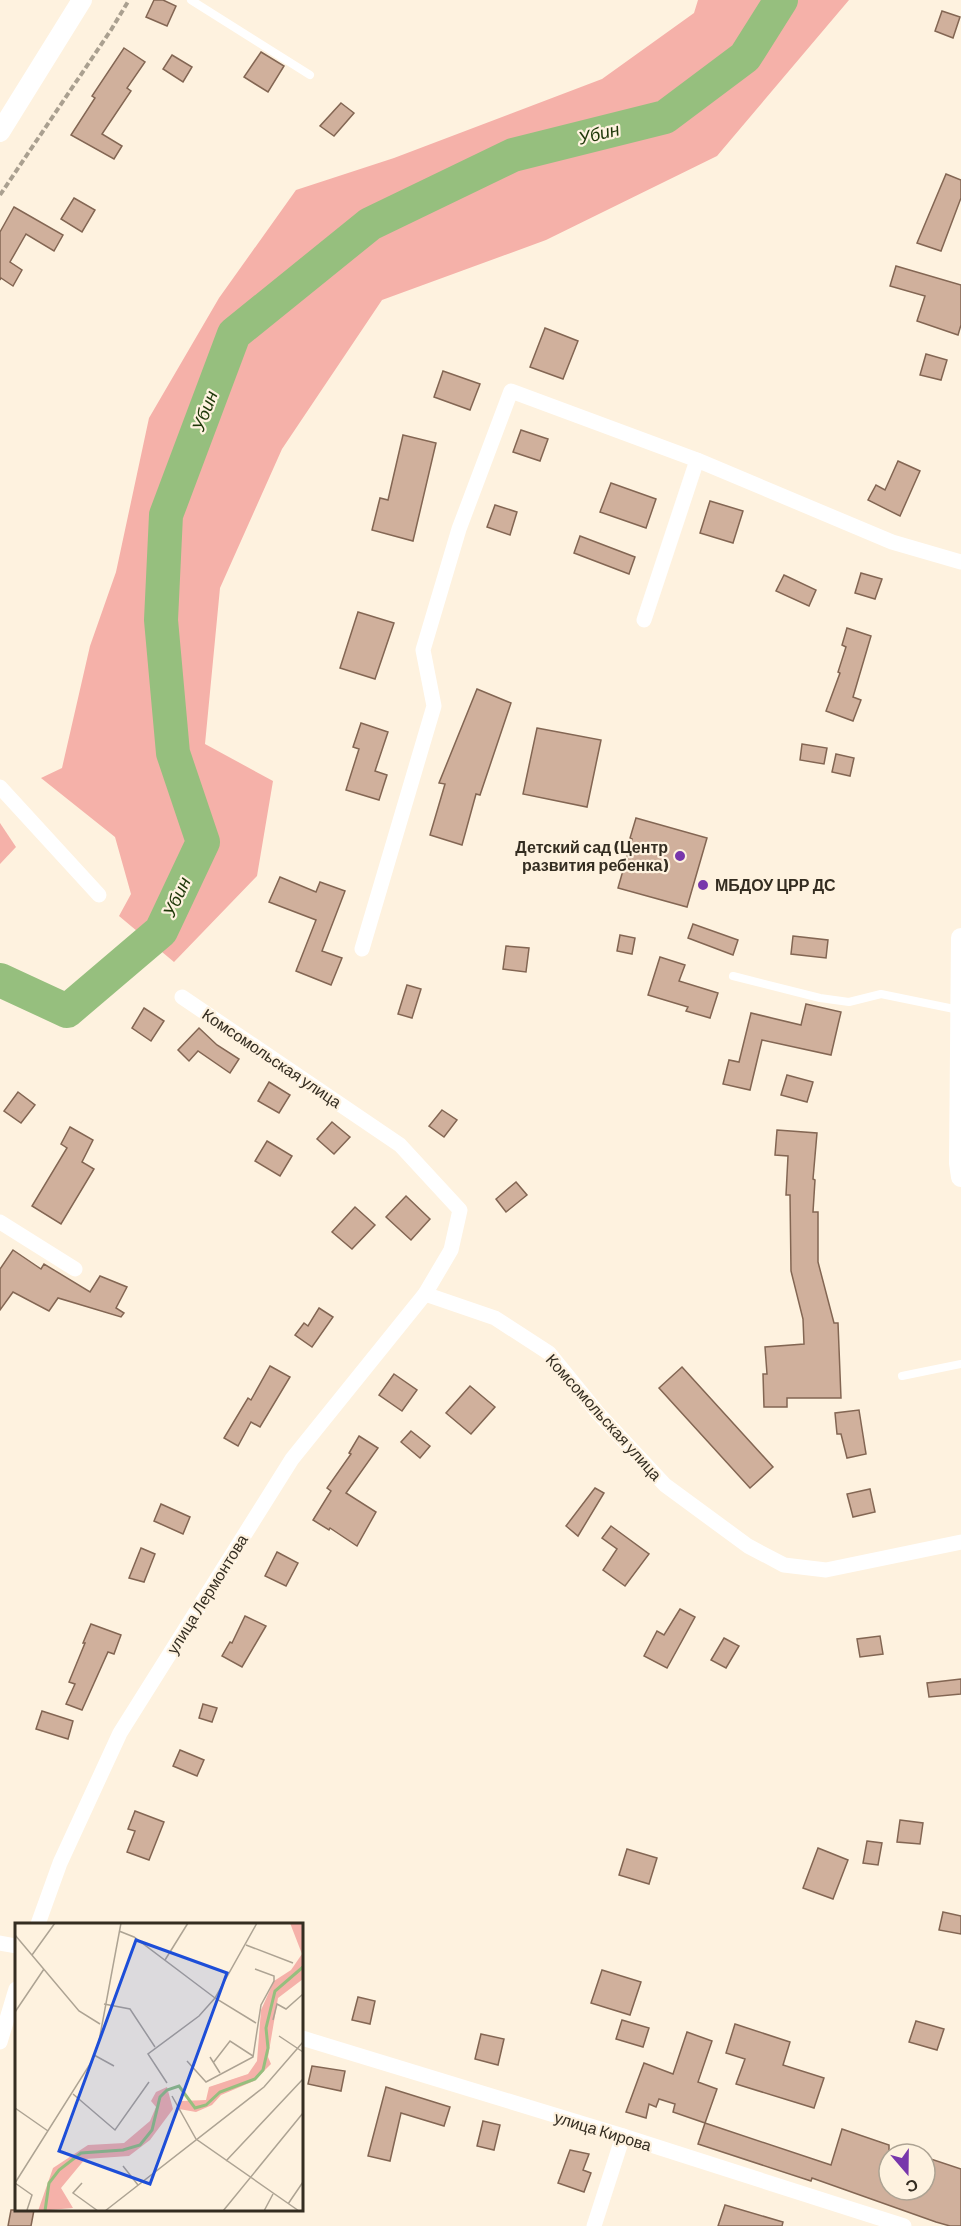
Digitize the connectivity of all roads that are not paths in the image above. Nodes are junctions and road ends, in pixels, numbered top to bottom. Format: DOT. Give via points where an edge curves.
graph roads {
  1 [pos="82,0"];
  2 [pos="191,0"];
  3 [pos="310,75"];
  4 [pos="0,132"];
  5 [pos="697,460"];
  6 [pos="961,562"];
  7 [pos="644,620"];
  8 [pos="0,787"];
  9 [pos="99,895"];
  10 [pos="961,938"];
  11 [pos="362,950"];
  12 [pos="733,975"];
  13 [pos="182,997"];
  14 [pos="959,1010"];
  15 [pos="961,1177"];
  16 [pos="0,1222"];
  17 [pos="75,1269"];
  18 [pos="425,1294"];
  19 [pos="961,1364"];
  20 [pos="902,1376"];
  21 [pos="961,1542"];
  22 [pos="38,1923"];
  23 [pos="0,1943"];
  24 [pos="15,1946"];
  25 [pos="15,1992"];
  26 [pos="303,2038"];
  27 [pos="0,2042"];
  28 [pos="623,2136"];
  29 [pos="594,2226"];
  30 [pos="904,2226"];
  1 -- 4 [label="street"];
  2 -- 3 [label="lane"];
  5 -- 6 [label="street" via="892,542"];
  5 -- 7 [label="street"];
  5 -- 11 [label="street" via="511,391 459,529 423,650 434,706"];
  8 -- 9 [label="street"];
  10 -- 14 [label="street"];
  12 -- 14 [label="lane" via="820,998 849,1002 881,994"];
  13 -- 18 [label="street, Комсомольская улица" via="400,1145 460,1210 451,1250"];
  14 -- 15 [label="street"];
  16 -- 17 [label="street"];
  18 -- 21 [label="street, Комсомольская улица" via="495,1317 549,1353 665,1485 741,1542 784,1565 826,1570"];
  18 -- 22 [label="street, улица Лермонтова" via="292,1459 120,1733 60,1863"];
  19 -- 20 [label="lane"];
  23 -- 24 [label="street"];
  25 -- 27 [label="street"];
  26 -- 28 [label="street, улица Кирова"];
  28 -- 29 [label="street"];
  28 -- 30 [label="street, улица Кирова"];
}
